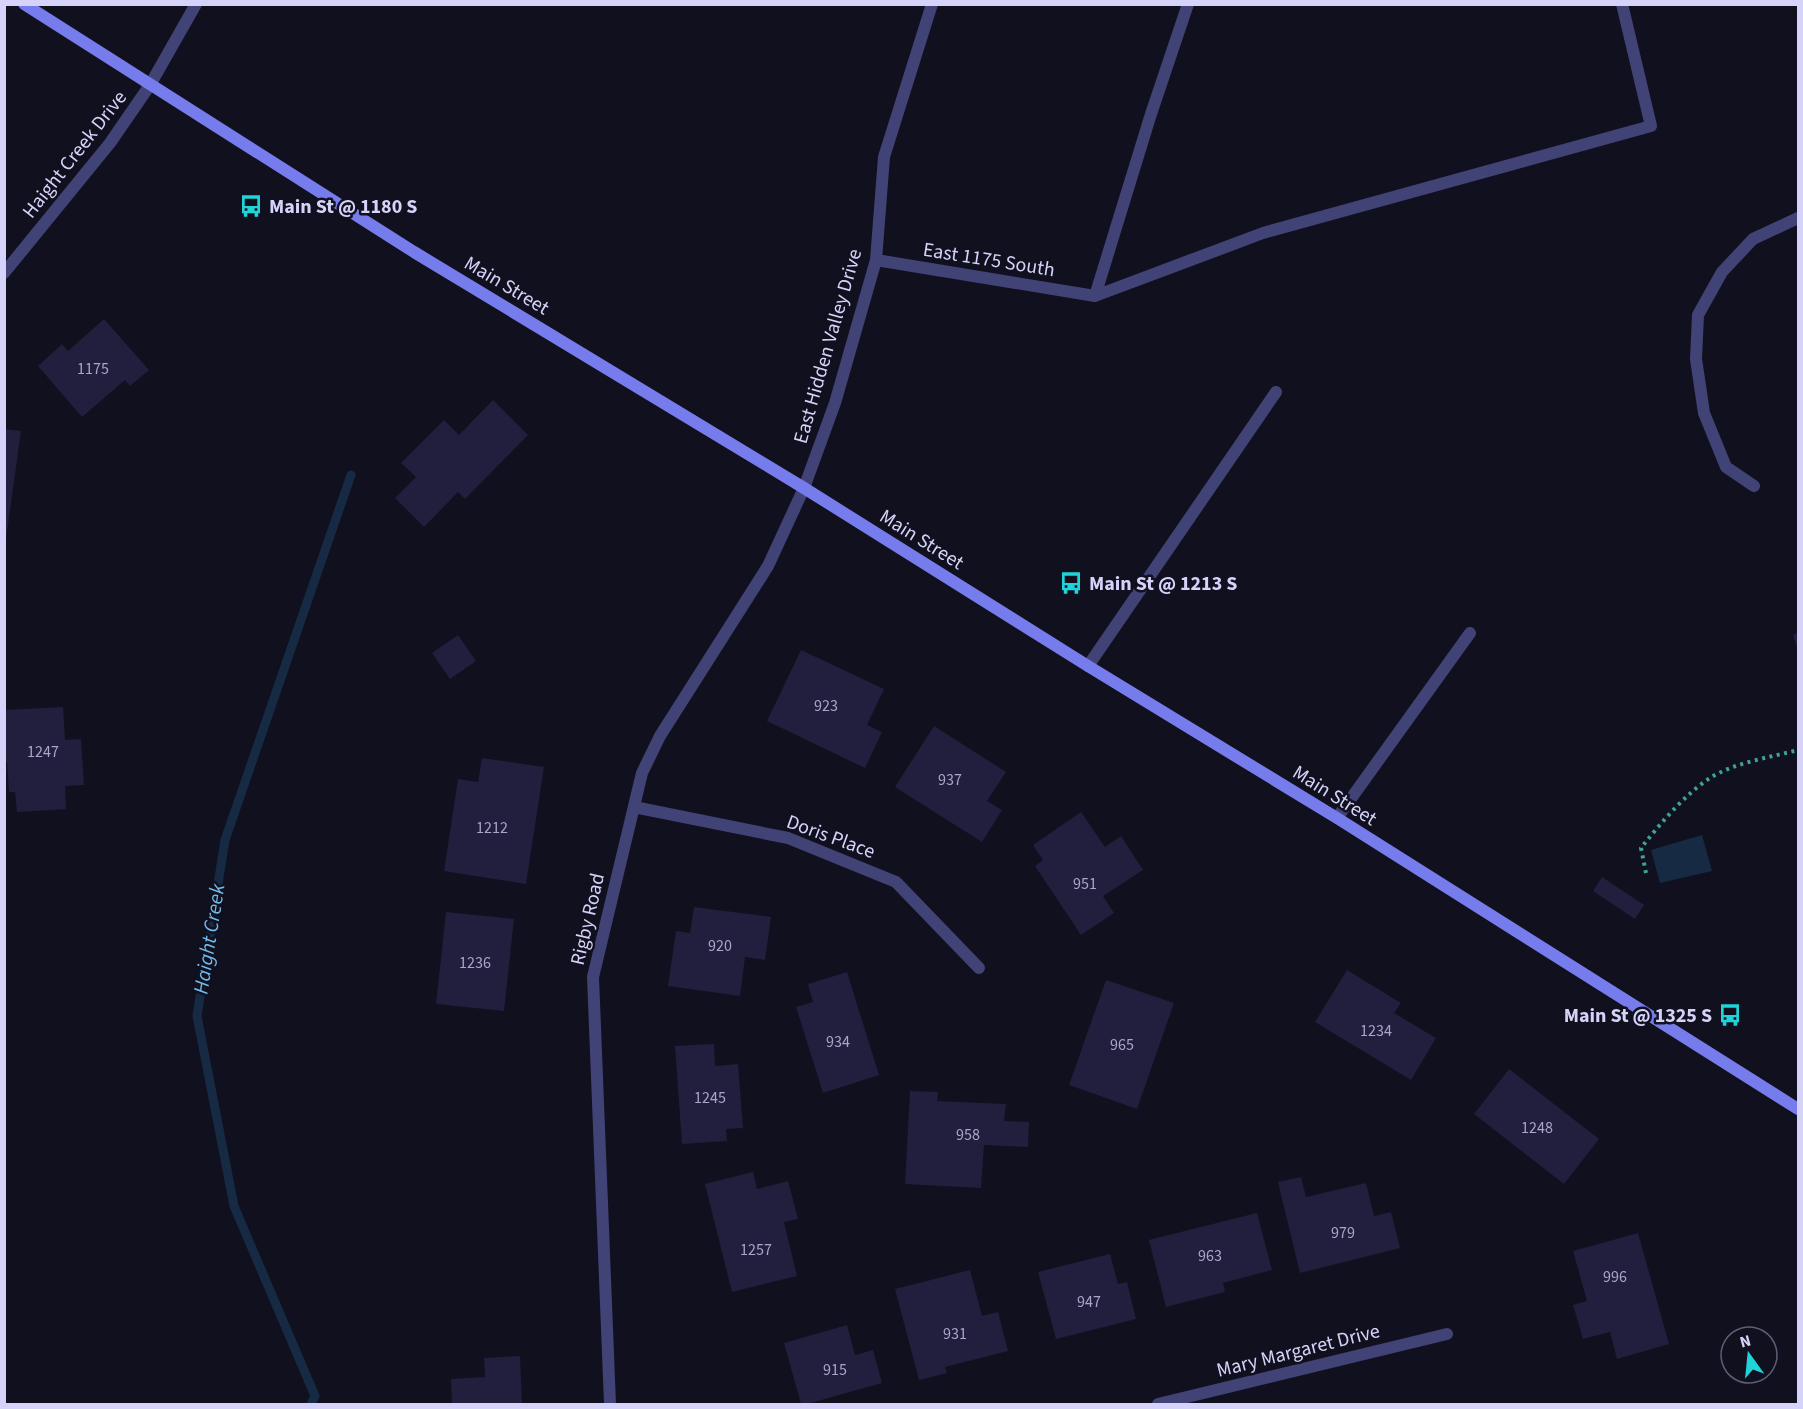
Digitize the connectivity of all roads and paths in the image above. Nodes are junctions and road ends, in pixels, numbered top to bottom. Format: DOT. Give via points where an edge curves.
graph roads {
  1 [pos="24,4"];
  2 [pos="196,4"];
  3 [pos="932,4"];
  4 [pos="1188,4"];
  5 [pos="1623,4"];
  6 [pos="150,85"];
  7 [pos="1798,218"];
  8 [pos="876,260"];
  9 [pos="4,273"];
  10 [pos="1095,296"];
  11 [pos="1276,392"];
  12 [pos="1754,486"];
  13 [pos="804,488"];
  14 [pos="1470,633"];
  15 [pos="1088,666"];
  16 [pos="1798,750"];
  17 [pos="634,807"];
  18 [pos="1337,818"];
  19 [pos="1646,873"];
  20 [pos="979,968"];
  21 [pos="1798,1109"];
  22 [pos="1447,1334"];
  23 [pos="610,1404"];
  24 [pos="1158,1404"];
  1 -- 6 [label="main road, Main Street"];
  2 -- 6 [label="street, Haight Creek Drive"];
  3 -- 8 [label="street, East Hidden Valley Drive" via="884,157"];
  4 -- 10 [label="street"];
  5 -- 10 [label="street" via="1651,126 1263,233"];
  6 -- 9 [label="street, Haight Creek Drive" via="110,144"];
  6 -- 13 [label="main road, Main Street" via="414,252"];
  7 -- 12 [label="street" via="1753,239 1722,272 1698,315 1696,359 1704,413 1726,467"];
  8 -- 10 [label="street, East 1175 South"];
  8 -- 13 [label="street, East Hidden Valley Drive" via="835,403"];
  11 -- 15 [label="street"];
  13 -- 15 [label="main road, Main Street"];
  13 -- 17 [label="street, Rigby Road" via="768,566 660,736 642,773"];
  14 -- 18 [label="street"];
  15 -- 18 [label="main road, Main Street"];
  16 -- 19 [label="path" via="1710,778 1664,819 1641,848"];
  17 -- 20 [label="street, Doris Place" via="788,838 896,882"];
  17 -- 23 [label="street, Rigby Road" via="593,977"];
  18 -- 21 [label="main road, Main Street"];
  22 -- 24 [label="street, Mary Margaret Drive"];
}
